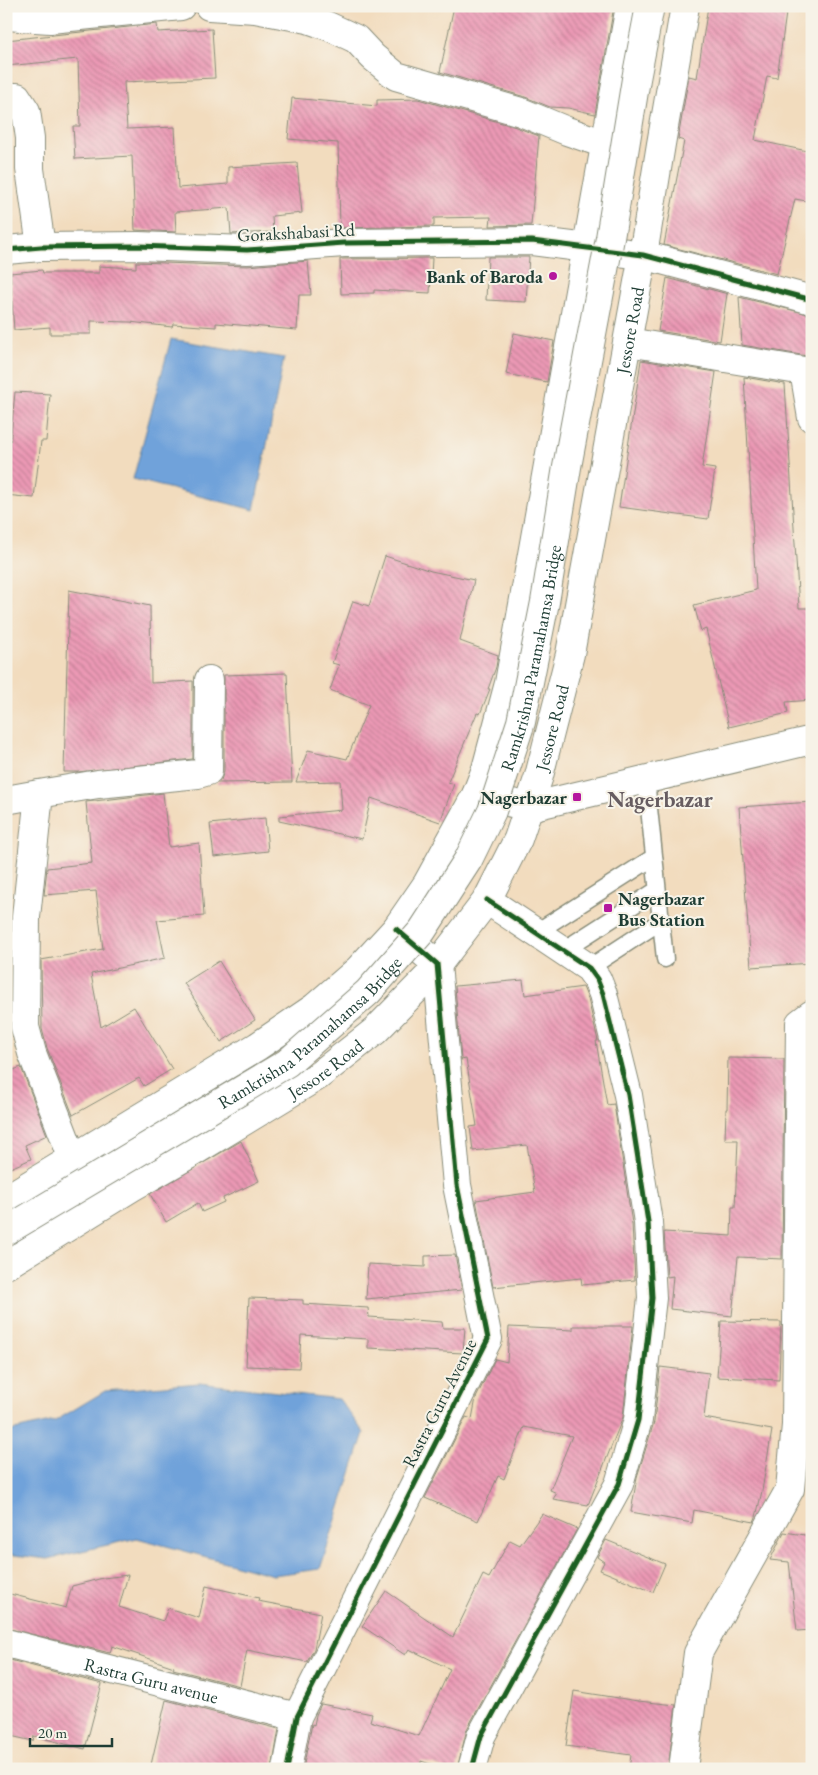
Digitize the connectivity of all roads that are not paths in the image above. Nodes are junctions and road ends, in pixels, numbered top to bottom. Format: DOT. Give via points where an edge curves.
graph roads {
  1 [pos="181,6"];
  2 [pos="209,6"];
  3 [pos="630,6"];
  4 [pos="650,6"];
  5 [pos="685,6"];
  6 [pos="255,7"];
  7 [pos="6,16"];
  8 [pos="328,16"];
  9 [pos="6,97"];
  10 [pos="605,144"];
  11 [pos="41,247"];
  12 [pos="587,247"];
  13 [pos="6,250"];
  14 [pos="643,255"];
  15 [pos="812,300"];
  16 [pos="628,342"];
  17 [pos="812,418"];
  18 [pos="209,680"];
  19 [pos="812,740"];
  20 [pos="646,780"];
  21 [pos="39,794"];
  22 [pos="476,795"];
  23 [pos="6,800"];
  24 [pos="530,807"];
  25 [pos="654,857"];
  26 [pos="657,890"];
  27 [pos="487,900"];
  28 [pos="661,921"];
  29 [pos="396,929"];
  30 [pos="535,933"];
  31 [pos="562,951"];
  32 [pos="665,959"];
  33 [pos="438,964"];
  34 [pos="588,968"];
  35 [pos="812,1014"];
  36 [pos="73,1159"];
  37 [pos="6,1199"];
  38 [pos="6,1231"];
  39 [pos="6,1265"];
  40 [pos="6,1643"];
  41 [pos="297,1717"];
  42 [pos="287,1769"];
  43 [pos="472,1769"];
  44 [pos="684,1769"];
  1 -- 7 [label="street" via="50,18"];
  2 -- 6 [label="street"];
  3 -- 10 [label="street"];
  4 -- 38 [label="street, Ramkrishna Paramahamsa Bridge, bridge" via="521,722 492,811 468,860 422,930 368,992 287,1063"];
  5 -- 14 [label="street, Jessore Road"];
  6 -- 8 [label="street" via="308,20"];
  8 -- 10 [label="street" via="396,76 521,112"];
  9 -- 11 [label="street" via="16,97 26,111"];
  10 -- 12 [label="street"];
  11 -- 12 [label="street, Gorakshabasi Rd" via="247,250 344,243 532,241"];
  11 -- 13 [label="street, Gorakshabasi Rd"];
  12 -- 14 [label="street, Gorakshabasi Rd"];
  12 -- 22 [label="street" via="509,683"];
  14 -- 15 [label="street, Gorakshabasi Rd"];
  14 -- 16 [label="street, Jessore Road"];
  16 -- 17 [label="street" via="804,371"];
  16 -- 24 [label="street, Jessore Road" via="570,654"];
  18 -- 21 [label="street" via="208,771"];
  19 -- 20 [label="street"];
  20 -- 24 [label="street"];
  20 -- 25 [label="lane"];
  21 -- 23 [label="street"];
  21 -- 36 [label="street" via="26,917 25,1027"];
  22 -- 24 [label="street"];
  22 -- 29 [label="street" via="427,884"];
  24 -- 27 [label="street, Jessore Road" via="518,839"];
  25 -- 26 [label="lane"];
  25 -- 30 [label="lane"];
  26 -- 28 [label="lane"];
  26 -- 31 [label="lane"];
  27 -- 30 [label="street"];
  27 -- 33 [label="street, Jessore Road"];
  28 -- 32 [label="lane"];
  28 -- 34 [label="lane"];
  29 -- 33 [label="street"];
  29 -- 36 [label="street" via="359,969 314,1008"];
  30 -- 31 [label="street"];
  31 -- 34 [label="street"];
  33 -- 39 [label="street, Jessore Road" via="375,1031 318,1076"];
  33 -- 41 [label="street, Rastra Guru Avenue" via="457,1185 488,1339"];
  34 -- 43 [label="street" via="603,994 628,1095 648,1222 652,1298 638,1420 620,1484 481,1736"];
  35 -- 44 [label="street" via="800,1023 796,1416 790,1489 698,1653"];
  36 -- 37 [label="street"];
  40 -- 41 [label="street, Rastra Guru avenue"];
  41 -- 42 [label="street, Rastra Guru Avenue"];
}
